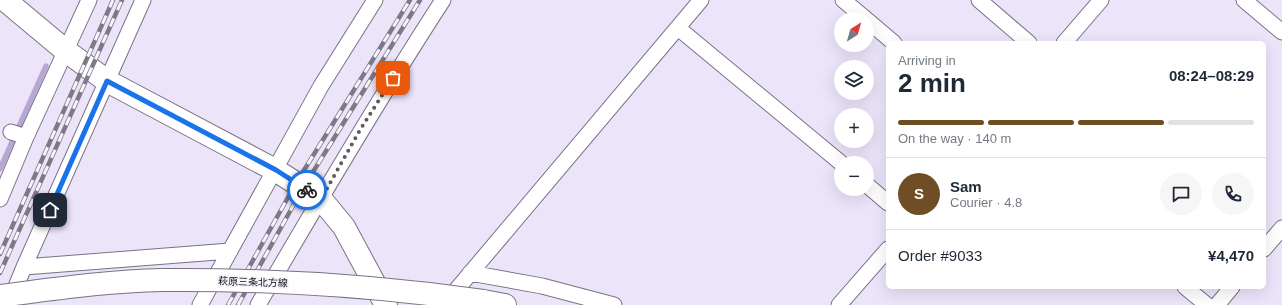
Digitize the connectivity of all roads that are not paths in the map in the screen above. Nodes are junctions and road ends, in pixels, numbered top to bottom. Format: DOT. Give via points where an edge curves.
graph roads {
  1 [pos="5,0"];
  2 [pos="89,0"];
  3 [pos="143,0"];
  4 [pos="375,0"];
  5 [pos="443,0"];
  6 [pos="701,0"];
  7 [pos="843,0"];
  8 [pos="979,0"];
  9 [pos="1100,0"];
  10 [pos="1244,0"];
  11 [pos="858,12"];
  12 [pos="874,26"];
  13 [pos="678,28"];
  14 [pos="1282,32"];
  15 [pos="892,41"];
  16 [pos="1028,41"];
  17 [pos="1066,41"];
  18 [pos="66,51"];
  19 [pos="107,81"];
  20 [pos="11,132"];
  21 [pos="26,137"];
  22 [pos="834,158"];
  23 [pos="276,170"];
  24 [pos="874,191"];
  25 [pos="0,199"];
  26 [pos="321,199"];
  27 [pos="886,200"];
  28 [pos="1282,228"];
  29 [pos="1266,248"];
  30 [pos="230,251"];
  31 [pos="886,251"];
  32 [pos="24,267"];
  33 [pos="470,273"];
  34 [pos="1187,289"];
  35 [pos="1230,289"];
  36 [pos="0,296"];
  37 [pos="8,305"];
  38 [pos="200,305"];
  39 [pos="258,305"];
  40 [pos="386,305"];
  41 [pos="444,305"];
  42 [pos="505,305"];
  43 [pos="614,305"];
  44 [pos="840,305"];
  45 [pos="1207,305"];
  46 [pos="1217,305"];
  1 -- 18 [label="street"];
  2 -- 18 [label="street"];
  3 -- 19 [label="street"];
  4 -- 23 [label="street" via="322,86"];
  5 -- 26 [label="street" via="360,130"];
  6 -- 13 [label="street"];
  7 -- 11 [label="street"];
  8 -- 16 [label="street"];
  9 -- 17 [label="street"];
  10 -- 14 [label="street"];
  12 -- 15 [label="street"];
  13 -- 22 [label="street"];
  13 -- 33 [label="street"];
  18 -- 19 [label="street"];
  18 -- 21 [label="street"];
  19 -- 23 [label="street"];
  19 -- 32 [label="street"];
  20 -- 21 [label="street"];
  21 -- 25 [label="street"];
  23 -- 26 [label="street"];
  23 -- 30 [label="street"];
  24 -- 27 [label="street"];
  26 -- 39 [label="street"];
  26 -- 40 [label="street" via="344,227"];
  28 -- 29 [label="street"];
  30 -- 32 [label="street"];
  30 -- 38 [label="street"];
  31 -- 44 [label="street"];
  32 -- 37 [label="street"];
  33 -- 41 [label="street"];
  33 -- 43 [label="street" via="542,286"];
  34 -- 45 [label="street"];
  35 -- 46 [label="street"];
  36 -- 42 [label="street, 萩原三条北方線, bridge" via="79,286 162,280 235,281 372,288"];
}
